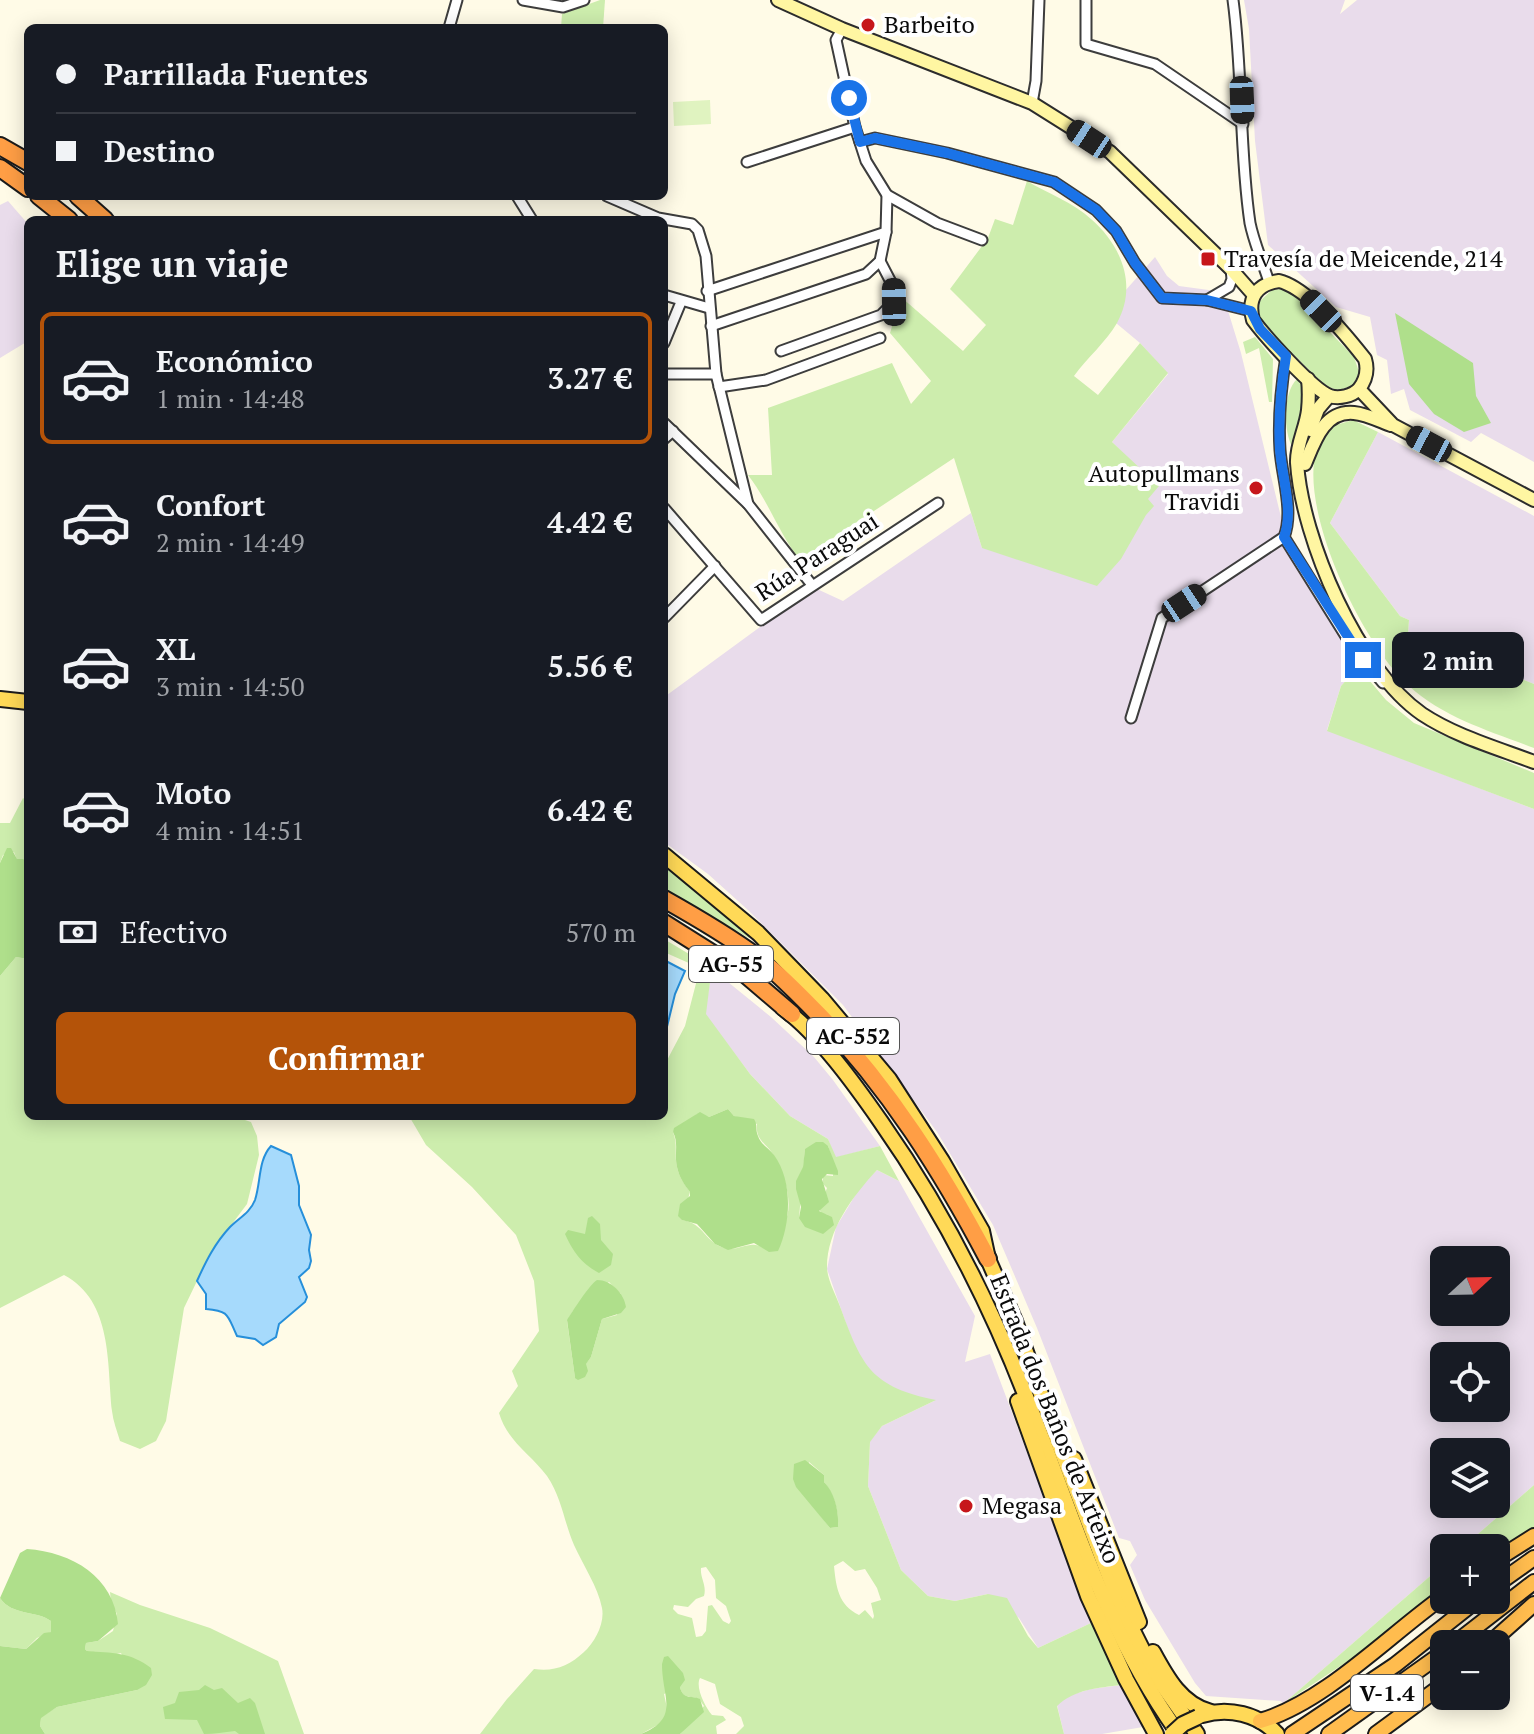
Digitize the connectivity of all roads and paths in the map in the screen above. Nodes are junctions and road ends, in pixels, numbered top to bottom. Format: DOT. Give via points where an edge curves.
graph roads {
  1 [pos="457,0"];
  2 [pos="523,0"];
  3 [pos="584,0"];
  4 [pos="1039,0"];
  5 [pos="1086,0"];
  6 [pos="1233,0"];
  7 [pos="782,1"];
  8 [pos="450,24"];
  9 [pos="842,29"];
  10 [pos="1032,103"];
  11 [pos="1243,124"];
  12 [pos="855,127"];
  13 [pos="860,142"];
  14 [pos="0,146"];
  15 [pos="24,160"];
  16 [pos="747,162"];
  17 [pos="0,168"];
  18 [pos="24,185"];
  19 [pos="887,195"];
  20 [pos="44,200"];
  21 [pos="82,200"];
  22 [pos="616,200"];
  23 [pos="64,216"];
  24 [pos="100,216"];
  25 [pos="653,216"];
  26 [pos="668,220"];
  27 [pos="886,232"];
  28 [pos="982,240"];
  29 [pos="880,261"];
  30 [pos="1231,269"];
  31 [pos="1269,282"];
  32 [pos="707,291"];
  33 [pos="1253,294"];
  34 [pos="668,297"];
  35 [pos="1207,300"];
  36 [pos="681,302"];
  37 [pos="709,308"];
  38 [pos="1251,311"];
  39 [pos="711,326"];
  40 [pos="668,333"];
  41 [pos="880,338"];
  42 [pos="781,351"];
  43 [pos="1286,356"];
  44 [pos="668,374"];
  45 [pos="716,374"];
  46 [pos="1308,379"];
  47 [pos="719,387"];
  48 [pos="1359,389"];
  49 [pos="1329,396"];
  50 [pos="1393,425"];
  51 [pos="668,427"];
  52 [pos="673,431"];
  53 [pos="668,435"];
  54 [pos="1305,464"];
  55 [pos="1301,492"];
  56 [pos="1534,500"];
  57 [pos="938,503"];
  58 [pos="748,504"];
  59 [pos="668,513"];
  60 [pos="1284,537"];
  61 [pos="715,566"];
  62 [pos="812,585"];
  63 [pos="668,614"];
  64 [pos="0,699"];
  65 [pos="24,702"];
  66 [pos="1407,702"];
  67 [pos="1131,718"];
  68 [pos="1534,762"];
  69 [pos="668,858"];
  70 [pos="668,901"];
  71 [pos="668,926"];
  72 [pos="668,935"];
  73 [pos="792,1014"];
  74 [pos="988,1259"];
  75 [pos="970,1268"];
  76 [pos="1015,1321"];
  77 [pos="1534,1536"];
  78 [pos="1510,1551"];
  79 [pos="1534,1558"];
  80 [pos="1510,1575"];
  81 [pos="1534,1582"];
  82 [pos="1534,1604"];
  83 [pos="1430,1607"];
  84 [pos="1459,1614"];
  85 [pos="1472,1630"];
  86 [pos="1505,1630"];
  87 [pos="1430,1662"];
  88 [pos="1430,1694"];
  89 [pos="1205,1714"];
  90 [pos="1260,1721"];
  91 [pos="1156,1734"];
  92 [pos="1172,1734"];
  93 [pos="1179,1734"];
  94 [pos="1197,1734"];
  95 [pos="1277,1734"];
  96 [pos="1292,1734"];
  97 [pos="1329,1734"];
  98 [pos="1376,1734"];
  1 -- 8 [label="street"];
  2 -- 3 [label="street" via="563,7"];
  4 -- 10 [label="street"];
  5 -- 11 [label="street" via="1086,44 1155,64"];
  6 -- 11 [label="street"];
  7 -- 9 [label="main road"];
  9 -- 10 [label="main road"];
  9 -- 12 [label="street" via="836,40"];
  10 -- 30 [label="main road" via="1110,152"];
  11 -- 31 [label="street" via="1251,226"];
  12 -- 13 [label="street"];
  12 -- 16 [label="street"];
  13 -- 19 [label="street"];
  13 -- 35 [label="street" via="875,138 1054,182 1096,210 1116,231 1162,298"];
  14 -- 15 [label="highway"];
  17 -- 18 [label="highway"];
  19 -- 27 [label="street"];
  19 -- 28 [label="street"];
  20 -- 23 [label="highway"];
  21 -- 24 [label="highway"];
  22 -- 25 [label="street"];
  26 -- 32 [label="street" via="698,230 706,256"];
  27 -- 29 [label="street"];
  27 -- 32 [label="street"];
  29 -- 39 [label="street" via="866,274"];
  29 -- 42 [label="street" via="893,286 894,302 881,315"];
  30 -- 33 [label="main road"];
  30 -- 35 [label="street" via="1229,287"];
  31 -- 33 [label="main road"];
  31 -- 48 [label="main road" via="1291,284 1355,346 1367,368"];
  32 -- 37 [label="street"];
  33 -- 38 [label="main road"];
  34 -- 36 [label="street"];
  35 -- 38 [label="street"];
  36 -- 37 [label="street"];
  36 -- 40 [label="street"];
  37 -- 39 [label="street"];
  38 -- 43 [label="main road"];
  39 -- 45 [label="street"];
  41 -- 47 [label="street" via="766,380"];
  43 -- 46 [label="main road"];
  43 -- 60 [label="street" via="1280,448 1289,524"];
  44 -- 45 [label="street"];
  45 -- 47 [label="street"];
  46 -- 49 [label="main road"];
  46 -- 55 [label="main road" via="1308,411 1297,460"];
  47 -- 58 [label="street"];
  48 -- 49 [label="main road" via="1343,397"];
  48 -- 50 [label="main road"];
  49 -- 54 [label="main road" via="1311,427"];
  50 -- 54 [label="main road" via="1355,412 1339,415 1317,433"];
  50 -- 56 [label="main road"];
  51 -- 52 [label="street"];
  52 -- 53 [label="street"];
  52 -- 58 [label="street"];
  54 -- 55 [label="main road"];
  55 -- 66 [label="main road" via="1336,596 1372,659"];
  57 -- 62 [label="street, Rúa Paraguai"];
  58 -- 62 [label="street"];
  59 -- 61 [label="street, Rúa Paraguai"];
  60 -- 66 [label="street" via="1352,646"];
  60 -- 67 [label="street" via="1162,618"];
  61 -- 62 [label="street, Rúa Paraguai" via="761,620"];
  61 -- 63 [label="street"];
  64 -- 65 [label="main road"];
  66 -- 68 [label="main road" via="1450,729"];
  69 -- 74 [label="main road, AC-552" via="758,933 889,1079 960,1190 982,1231"];
  70 -- 74 [label="highway, AG-55" via="759,959 853,1051 938,1169"];
  71 -- 73 [label="highway, AG-55" via="745,974"];
  72 -- 73 [label="main road, AC-552"];
  73 -- 75 [label="main road, Estrada dos Baños de Arteixo / AC-552" via="868,1102"];
  74 -- 76 [label="main road, Estrada dos Baños de Arteixo / AC-552"];
  75 -- 91 [label="main road, AC-552" via="1088,1596"];
  75 -- 93 [label="main road, Estrada dos Baños de Arteixo / AC-552" via="1100,1591"];
  76 -- 89 [label="main road, AC-552" via="1154,1654 1184,1698"];
  76 -- 94 [label="main road, Estrada dos Baños de Arteixo / AC-552" via="1120,1605 1154,1673"];
  77 -- 78 [label="highway"];
  79 -- 80 [label="highway"];
  81 -- 85 [label="highway"];
  82 -- 86 [label="highway"];
  83 -- 90 [label="highway" via="1306,1700"];
  84 -- 96 [label="highway, V-1.4"];
  87 -- 97 [label="highway, V-1.4"];
  88 -- 98 [label="highway"];
  89 -- 90 [label="main road" via="1247,1715"];
  89 -- 92 [label="main road, bridge"];
  90 -- 95 [label="main road"];
}
